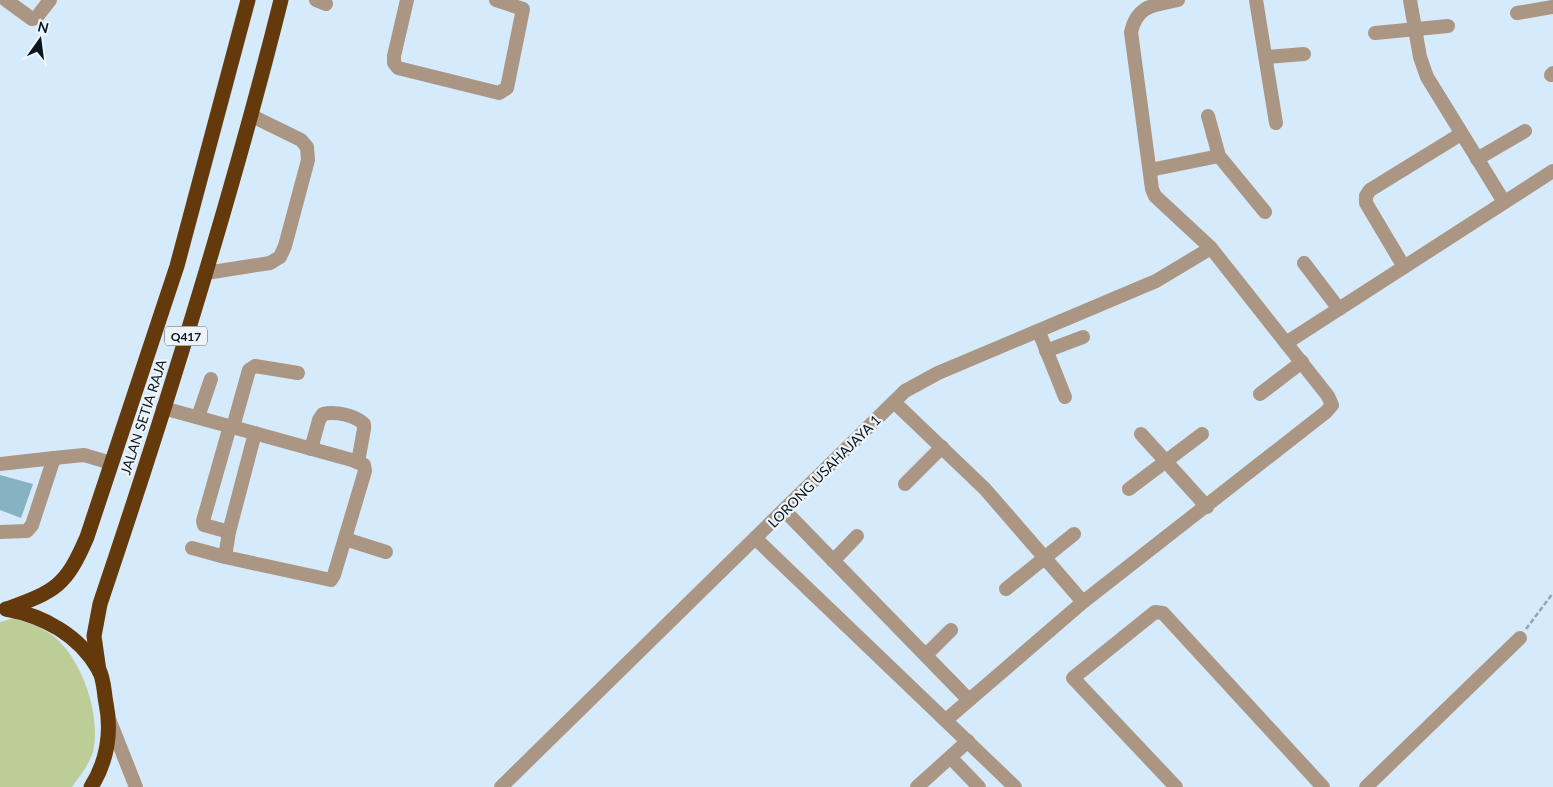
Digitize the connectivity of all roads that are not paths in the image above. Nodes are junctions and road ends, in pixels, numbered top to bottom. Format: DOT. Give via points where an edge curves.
graph roads {
  1 [pos="6,0"];
  2 [pos="50,0"];
  3 [pos="248,0"];
  4 [pos="281,0"];
  5 [pos="406,0"];
  6 [pos="496,0"];
  7 [pos="1178,0"];
  8 [pos="1256,0"];
  9 [pos="1410,0"];
  10 [pos="1553,7"];
  11 [pos="1517,13"];
  12 [pos="1448,26"];
  13 [pos="1415,30"];
  14 [pos="1375,33"];
  15 [pos="1304,54"];
  16 [pos="1266,57"];
  17 [pos="252,116"];
  18 [pos="1208,116"];
  19 [pos="1276,123"];
  20 [pos="1525,131"];
  21 [pos="1461,134"];
  22 [pos="1219,156"];
  23 [pos="1477,159"];
  24 [pos="1150,170"];
  25 [pos="1553,171"];
  26 [pos="1504,202"];
  27 [pos="1266,212"];
  28 [pos="1211,248"];
  29 [pos="1304,263"];
  30 [pos="1404,267"];
  31 [pos="206,273"];
  32 [pos="1339,309"];
  33 [pos="1039,332"];
  34 [pos="1083,337"];
  35 [pos="1286,343"];
  36 [pos="1046,351"];
  37 [pos="1302,362"];
  38 [pos="298,373"];
  39 [pos="211,379"];
  40 [pos="1260,394"];
  41 [pos="1065,397"];
  42 [pos="894,402"];
  43 [pos="163,408"];
  44 [pos="198,417"];
  45 [pos="232,427"];
  46 [pos="255,433"];
  47 [pos="1141,434"];
  48 [pos="1202,434"];
  49 [pos="942,447"];
  50 [pos="311,449"];
  51 [pos="54,458"];
  52 [pos="358,462"];
  53 [pos="111,463"];
  54 [pos="1166,463"];
  55 [pos="0,464"];
  56 [pos="905,484"];
  57 [pos="1129,489"];
  58 [pos="1207,507"];
  59 [pos="784,510"];
  60 [pos="0,532"];
  61 [pos="229,532"];
  62 [pos="1074,534"];
  63 [pos="857,536"];
  64 [pos="755,538"];
  65 [pos="345,539"];
  66 [pos="192,548"];
  67 [pos="386,552"];
  68 [pos="225,557"];
  69 [pos="1044,559"];
  70 [pos="833,561"];
  71 [pos="1006,589"];
  72 [pos="1083,602"];
  73 [pos="3,610"];
  74 [pos="951,630"];
  75 [pos="1520,638"];
  76 [pos="926,655"];
  77 [pos="99,671"];
  78 [pos="969,700"];
  79 [pos="110,719"];
  80 [pos="946,720"];
  81 [pos="968,741"];
  82 [pos="951,758"];
  83 [pos="1319,786"];
  84 [pos="91,787"];
  85 [pos="136,787"];
  86 [pos="501,787"];
  87 [pos="917,787"];
  88 [pos="979,787"];
  89 [pos="1015,787"];
  90 [pos="1176,787"];
  91 [pos="1366,787"];
  1 -- 2 [label="street" via="32,19"];
  3 -- 53 [label="highway, JALAN SETIA RAJA / Q417" via="177,266"];
  4 -- 17 [label="highway, JALAN SETIA RAJA / Q417"];
  5 -- 6 [label="street" via="394,56 398,68 499,93 507,88 523,9"];
  7 -- 24 [label="street" via="1151,6 1140,12 1132,24"];
  8 -- 16 [label="street"];
  9 -- 13 [label="street"];
  10 -- 11 [label="street"];
  12 -- 13 [label="street"];
  13 -- 14 [label="street"];
  13 -- 21 [label="street" via="1427,77"];
  15 -- 16 [label="street"];
  16 -- 19 [label="street"];
  17 -- 31 [label="highway, JALAN SETIA RAJA / Q417"];
  17 -- 31 [label="street" via="300,140 307,147 308,160 286,246 280,257 270,264"];
  18 -- 22 [label="street"];
  20 -- 23 [label="street"];
  21 -- 23 [label="street"];
  21 -- 30 [label="street" via="1370,190 1366,196 1366,204"];
  22 -- 24 [label="street"];
  22 -- 27 [label="street"];
  23 -- 26 [label="street"];
  24 -- 28 [label="street" via="1155,196"];
  25 -- 26 [label="street"];
  26 -- 30 [label="street"];
  28 -- 33 [label="street, LORONG USAHAJAYA 1" via="1156,281"];
  28 -- 35 [label="street"];
  29 -- 32 [label="street"];
  30 -- 32 [label="street"];
  31 -- 43 [label="highway, JALAN SETIA RAJA / Q417"];
  32 -- 35 [label="street"];
  33 -- 36 [label="street"];
  33 -- 42 [label="street, LORONG USAHAJAYA 1" via="938,373 905,391"];
  34 -- 36 [label="street"];
  35 -- 37 [label="street"];
  36 -- 41 [label="street"];
  37 -- 40 [label="street"];
  37 -- 58 [label="street" via="1328,396 1330,408"];
  38 -- 45 [label="street" via="255,366 249,370"];
  39 -- 44 [label="street"];
  42 -- 49 [label="street"];
  42 -- 59 [label="street, LORONG USAHAJAYA 1"];
  43 -- 44 [label="street"];
  43 -- 77 [label="highway, JALAN SETIA RAJA / Q417" via="100,604 94,636"];
  44 -- 45 [label="street"];
  45 -- 46 [label="street"];
  45 -- 61 [label="street" via="203,521 204,525"];
  46 -- 50 [label="street"];
  46 -- 61 [label="street"];
  47 -- 54 [label="street"];
  48 -- 54 [label="street"];
  49 -- 56 [label="street"];
  49 -- 69 [label="street" via="985,489"];
  50 -- 52 [label="street"];
  50 -- 52 [label="street" via="319,420 323,414 332,412 364,424"];
  51 -- 53 [label="street" via="84,455"];
  51 -- 55 [label="street"];
  51 -- 60 [label="street" via="32,525 27,531"];
  52 -- 65 [label="street" via="364,464 365,470"];
  53 -- 73 [label="highway, JALAN SETIA RAJA / Q417" via="87,537 66,578 34,599"];
  54 -- 57 [label="street"];
  54 -- 58 [label="street"];
  58 -- 72 [label="street"];
  59 -- 64 [label="street, LORONG USAHAJAYA 1"];
  59 -- 70 [label="street"];
  61 -- 68 [label="street"];
  62 -- 69 [label="street"];
  63 -- 70 [label="street"];
  64 -- 80 [label="street"];
  64 -- 86 [label="street, LORONG USAHAJAYA 1"];
  65 -- 67 [label="street"];
  65 -- 68 [label="street" via="331,580"];
  66 -- 68 [label="street"];
  69 -- 71 [label="street"];
  69 -- 72 [label="street"];
  70 -- 76 [label="street"];
  72 -- 78 [label="street"];
  73 -- 77 [label="highway, JALAN SETIA RAJA / Q417" via="29,614 63,631"];
  74 -- 76 [label="street"];
  75 -- 91 [label="street"];
  76 -- 78 [label="street"];
  77 -- 79 [label="highway, JALAN SETIA RAJA / Q417"];
  78 -- 80 [label="street"];
  79 -- 84 [label="highway, JALAN SETIA RAJA / Q417" via="107,752"];
  79 -- 85 [label="street"];
  80 -- 81 [label="street"];
  81 -- 82 [label="street"];
  81 -- 89 [label="street"];
  82 -- 87 [label="street"];
  82 -- 88 [label="street"];
  83 -- 90 [label="street" via="1164,613 1155,612 1073,678"];
}
